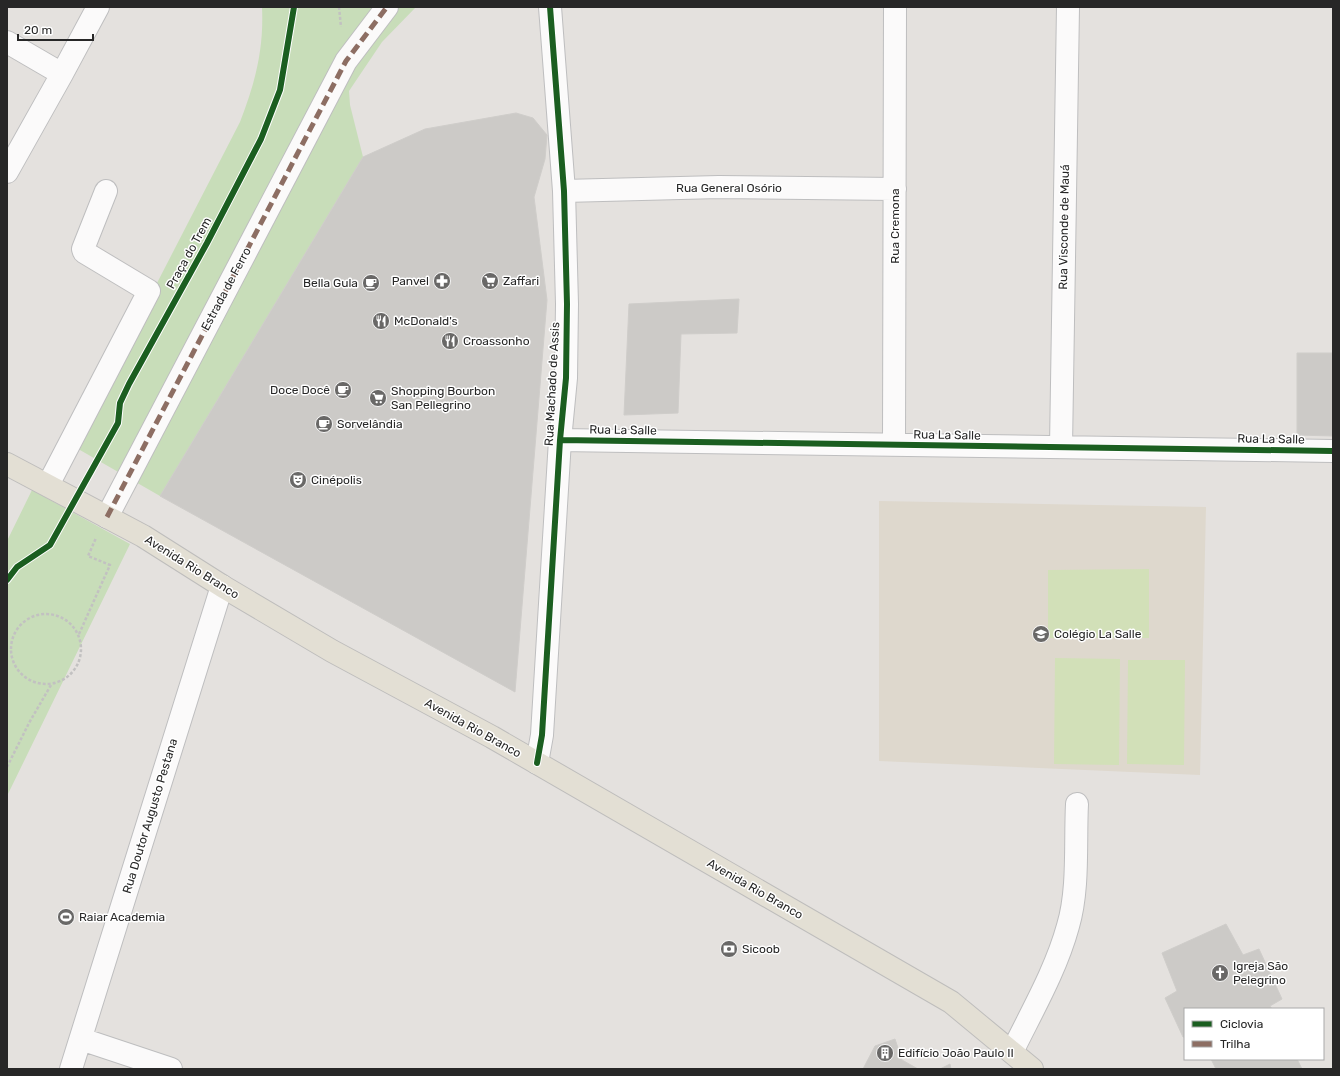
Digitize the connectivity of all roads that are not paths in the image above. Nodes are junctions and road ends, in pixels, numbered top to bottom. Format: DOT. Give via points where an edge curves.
graph roads {
  1 [pos="98,7"];
  2 [pos="387,7"];
  3 [pos="550,7"];
  4 [pos="895,7"];
  5 [pos="1068,7"];
  6 [pos="7,42"];
  7 [pos="62,74"];
  8 [pos="7,172"];
  9 [pos="895,189"];
  10 [pos="106,191"];
  11 [pos="564,191"];
  12 [pos="560,440"];
  13 [pos="894,445"];
  14 [pos="1060,447"];
  15 [pos="1333,451"];
  16 [pos="7,464"];
  17 [pos="48,485"];
  18 [pos="107,517"];
  19 [pos="222,586"];
  20 [pos="537,763"];
  21 [pos="1077,804"];
  22 [pos="81,1039"];
  23 [pos="1012,1052"];
  24 [pos="72,1069"];
  25 [pos="171,1069"];
  26 [pos="1032,1069"];
  1 -- 7 [label="street"];
  2 -- 18 [label="street, Estrada de Ferro" via="346,61"];
  3 -- 11 [label="street, Rua Machado de Assis"];
  4 -- 9 [label="street, Rua Cremona"];
  5 -- 14 [label="street, Rua Visconde de Mauá"];
  6 -- 7 [label="street"];
  7 -- 8 [label="street"];
  9 -- 11 [label="street, Rua General Osório" via="719,187"];
  9 -- 13 [label="street, Rua Cremona"];
  10 -- 17 [label="street" via="84,252 149,291"];
  11 -- 12 [label="street, Rua Machado de Assis" via="567,319 566,378"];
  12 -- 13 [label="street, Rua La Salle"];
  12 -- 20 [label="street, Rua Machado de Assis" via="542,735"];
  13 -- 14 [label="street, Rua La Salle"];
  14 -- 15 [label="street, Rua La Salle"];
  16 -- 17 [label="main road, Avenida Rio Branco"];
  17 -- 18 [label="main road, Avenida Rio Branco"];
  18 -- 19 [label="main road, Avenida Rio Branco" via="143,536"];
  19 -- 20 [label="main road, Avenida Rio Branco" via="332,651"];
  19 -- 22 [label="street, Rua Doutor Augusto Pestana"];
  20 -- 23 [label="main road, Avenida Rio Branco" via="951,1002"];
  21 -- 23 [label="street" via="1074,899 1068,925 1059,954"];
  22 -- 24 [label="street, Rua Doutor Augusto Pestana"];
  22 -- 25 [label="street"];
  23 -- 26 [label="main road, Avenida Rio Branco"];
}
